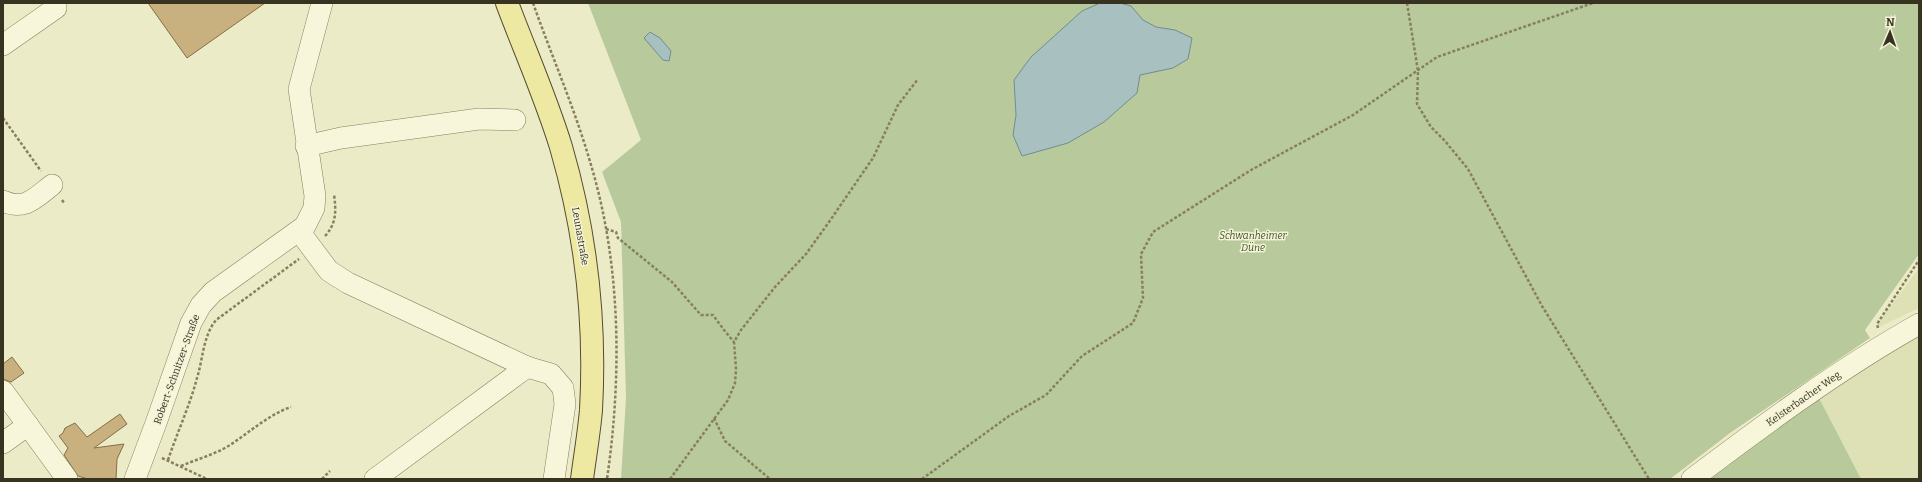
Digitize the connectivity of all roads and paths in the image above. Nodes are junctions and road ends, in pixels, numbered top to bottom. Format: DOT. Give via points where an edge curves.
graph roads {
  1 [pos="322,3"];
  2 [pos="507,3"];
  3 [pos="1407,3"];
  4 [pos="1593,3"];
  5 [pos="56,8"];
  6 [pos="3,45"];
  7 [pos="1418,71"];
  8 [pos="918,79"];
  9 [pos="3,118"];
  10 [pos="515,120"];
  11 [pos="306,146"];
  12 [pos="52,186"];
  13 [pos="334,191"];
  14 [pos="3,201"];
  15 [pos="65,204"];
  16 [pos="606,229"];
  17 [pos="299,231"];
  18 [pos="312,249"];
  19 [pos="1919,260"];
  20 [pos="1919,324"];
  21 [pos="734,342"];
  22 [pos="1884,343"];
  23 [pos="527,367"];
  24 [pos="3,391"];
  25 [pos="290,407"];
  26 [pos="714,418"];
  27 [pos="28,425"];
  28 [pos="3,443"];
  29 [pos="181,466"];
  30 [pos="330,471"];
  31 [pos="67,479"];
  32 [pos="134,479"];
  33 [pos="207,479"];
  34 [pos="322,479"];
  35 [pos="375,479"];
  36 [pos="554,479"];
  37 [pos="582,479"];
  38 [pos="670,479"];
  39 [pos="770,479"];
  40 [pos="922,479"];
  41 [pos="1649,479"];
  42 [pos="1692,479"];
  1 -- 11 [label="street, Robert-Schnitzer-Straße" via="299,89"];
  2 -- 37 [label="main road, Leunastraße" via="561,146 581,232 589,286 592,345 591,412"];
  3 -- 7 [label="path"];
  4 -- 7 [label="path" via="1437,56"];
  5 -- 6 [label="street"];
  7 -- 40 [label="path" via="1353,114 1251,170 1153,232 1142,254 1143,298 1133,323 1082,356 1046,395 1009,416"];
  7 -- 41 [label="path" via="1417,104 1431,127 1468,169 1542,306"];
  8 -- 21 [label="path" via="898,105 873,158 833,216 806,254 776,287"];
  9 -- 12 [label="path"];
  10 -- 11 [label="street" via="479,119 341,138"];
  11 -- 17 [label="street, Robert-Schnitzer-Straße" via="315,196 314,208 305,226"];
  12 -- 14 [label="street" via="28,204 11,205"];
  12 -- 15 [label="path"];
  13 -- 18 [label="path" via="336,207 333,226"];
  16 -- 21 [label="path" via="616,232 618,238 672,282 701,315 713,315"];
  17 -- 18 [label="street"];
  17 -- 32 [label="street, Robert-Schnitzer-Straße" via="213,292 200,305 191,323"];
  18 -- 23 [label="street" via="329,271 348,283"];
  18 -- 29 [label="path" via="212,325 197,378 168,460"];
  19 -- 22 [label="path" via="1877,324"];
  20 -- 22 [label="street, Kelsterbacher Weg"];
  21 -- 26 [label="path" via="734,383 728,400"];
  22 -- 42 [label="street, Kelsterbacher Weg" via="1770,421"];
  23 -- 35 [label="street"];
  23 -- 36 [label="street" via="551,374 563,388 565,404"];
  24 -- 27 [label="street"];
  25 -- 29 [label="path" via="276,412 212,455"];
  26 -- 38 [label="path"];
  26 -- 39 [label="path" via="725,441"];
  27 -- 28 [label="street"];
  27 -- 31 [label="street"];
  29 -- 33 [label="path"];
  30 -- 34 [label="path"];
}
